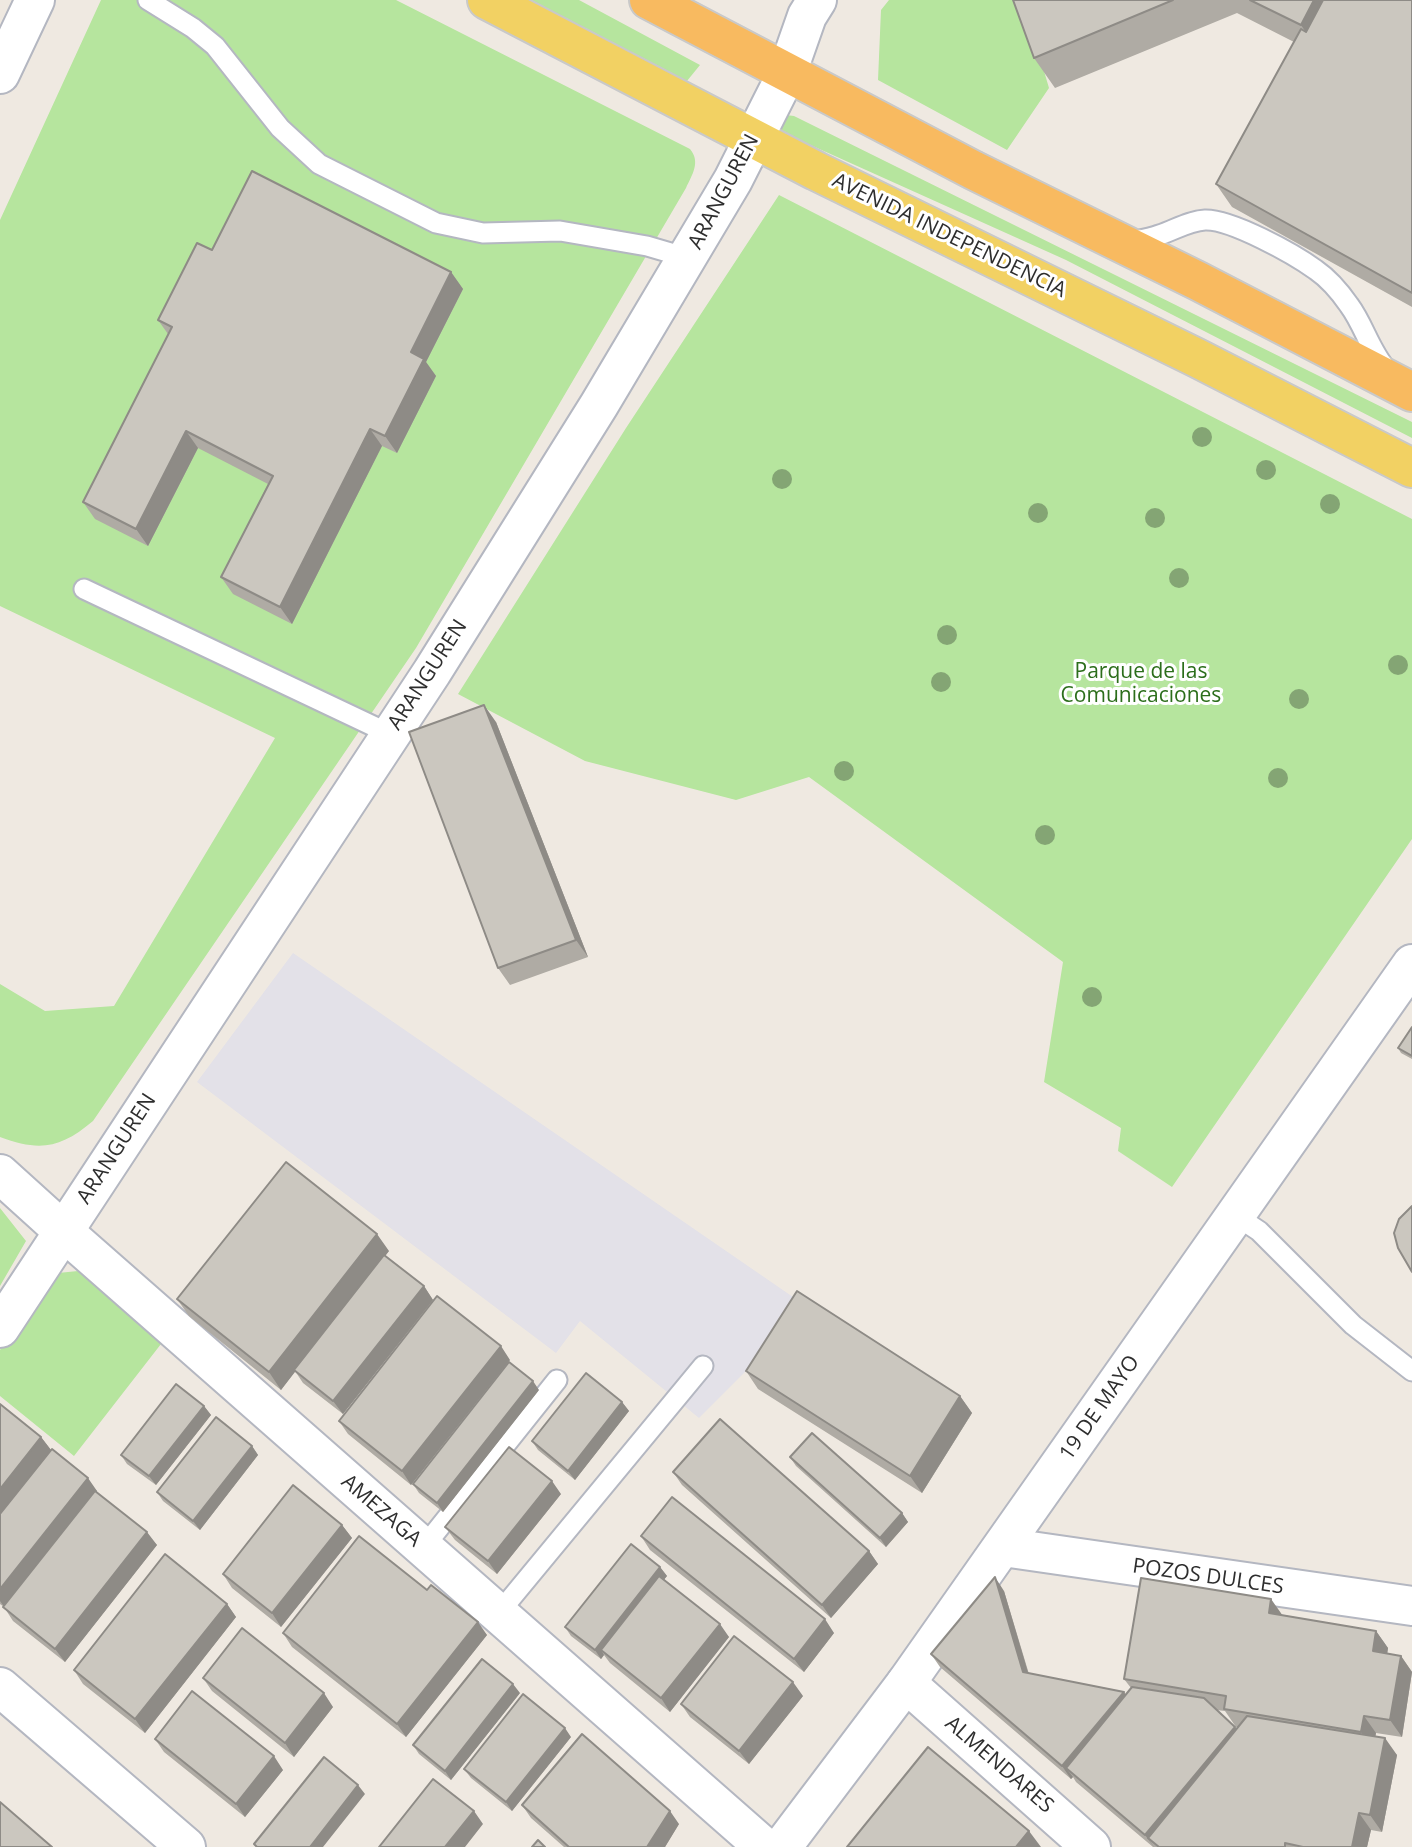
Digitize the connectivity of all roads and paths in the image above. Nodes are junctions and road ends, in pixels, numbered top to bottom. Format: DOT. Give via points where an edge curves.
graph roads {
  1 [pos="35,0"];
  2 [pos="148,0"];
  3 [pos="487,0"];
  4 [pos="649,0"];
  5 [pos="817,0"];
  6 [pos="787,73"];
  7 [pos="0,74"];
  8 [pos="753,138"];
  9 [pos="1122,244"];
  10 [pos="688,258"];
  11 [pos="1407,389"];
  12 [pos="1412,468"];
  13 [pos="84,589"];
  14 [pos="390,734"];
  15 [pos="1412,964"];
  16 [pos="0,1174"];
  17 [pos="1235,1215"];
  18 [pos="63,1231"];
  19 [pos="0,1328"];
  20 [pos="703,1366"];
  21 [pos="1412,1371"];
  22 [pos="557,1380"];
  23 [pos="1003,1547"];
  24 [pos="423,1548"];
  25 [pos="1412,1606"];
  26 [pos="498,1614"];
  27 [pos="906,1683"];
  28 [pos="0,1686"];
  29 [pos="186,1847"];
  30 [pos="764,1847"];
  31 [pos="782,1847"];
  32 [pos="1091,1847"];
  1 -- 7 [label="street"];
  2 -- 10 [label="lane" via="215,46 280,128 320,164 436,223 484,233 560,231"];
  3 -- 8 [label="main road, AVENIDA INDEPENDENCIA"];
  4 -- 6 [label="highway"];
  5 -- 6 [label="street, ARANGUREN"];
  6 -- 8 [label="street, ARANGUREN"];
  6 -- 9 [label="highway"];
  8 -- 10 [label="street, ARANGUREN"];
  8 -- 12 [label="main road, AVENIDA INDEPENDENCIA"];
  9 -- 11 [label="highway"];
  9 -- 11 [label="lane" via="1205,220 1233,226 1292,255 1334,285 1381,363"];
  10 -- 14 [label="street, ARANGUREN"];
  13 -- 14 [label="lane"];
  14 -- 18 [label="street, ARANGUREN"];
  15 -- 17 [label="street, 19 DE MAYO"];
  16 -- 18 [label="street, AMEZAGA"];
  17 -- 21 [label="lane" via="1259,1231 1353,1325"];
  17 -- 23 [label="street, 19 DE MAYO"];
  18 -- 19 [label="street, ARANGUREN"];
  18 -- 24 [label="street, AMEZAGA"];
  20 -- 26 [label="lane"];
  22 -- 24 [label="lane"];
  23 -- 25 [label="street, POZOS DULCES"];
  23 -- 27 [label="street, 19 DE MAYO"];
  24 -- 26 [label="street, AMEZAGA"];
  26 -- 30 [label="street, AMEZAGA"];
  27 -- 31 [label="street, 19 DE MAYO"];
  27 -- 32 [label="street, ALMENDARES"];
  28 -- 29 [label="street"];
}
